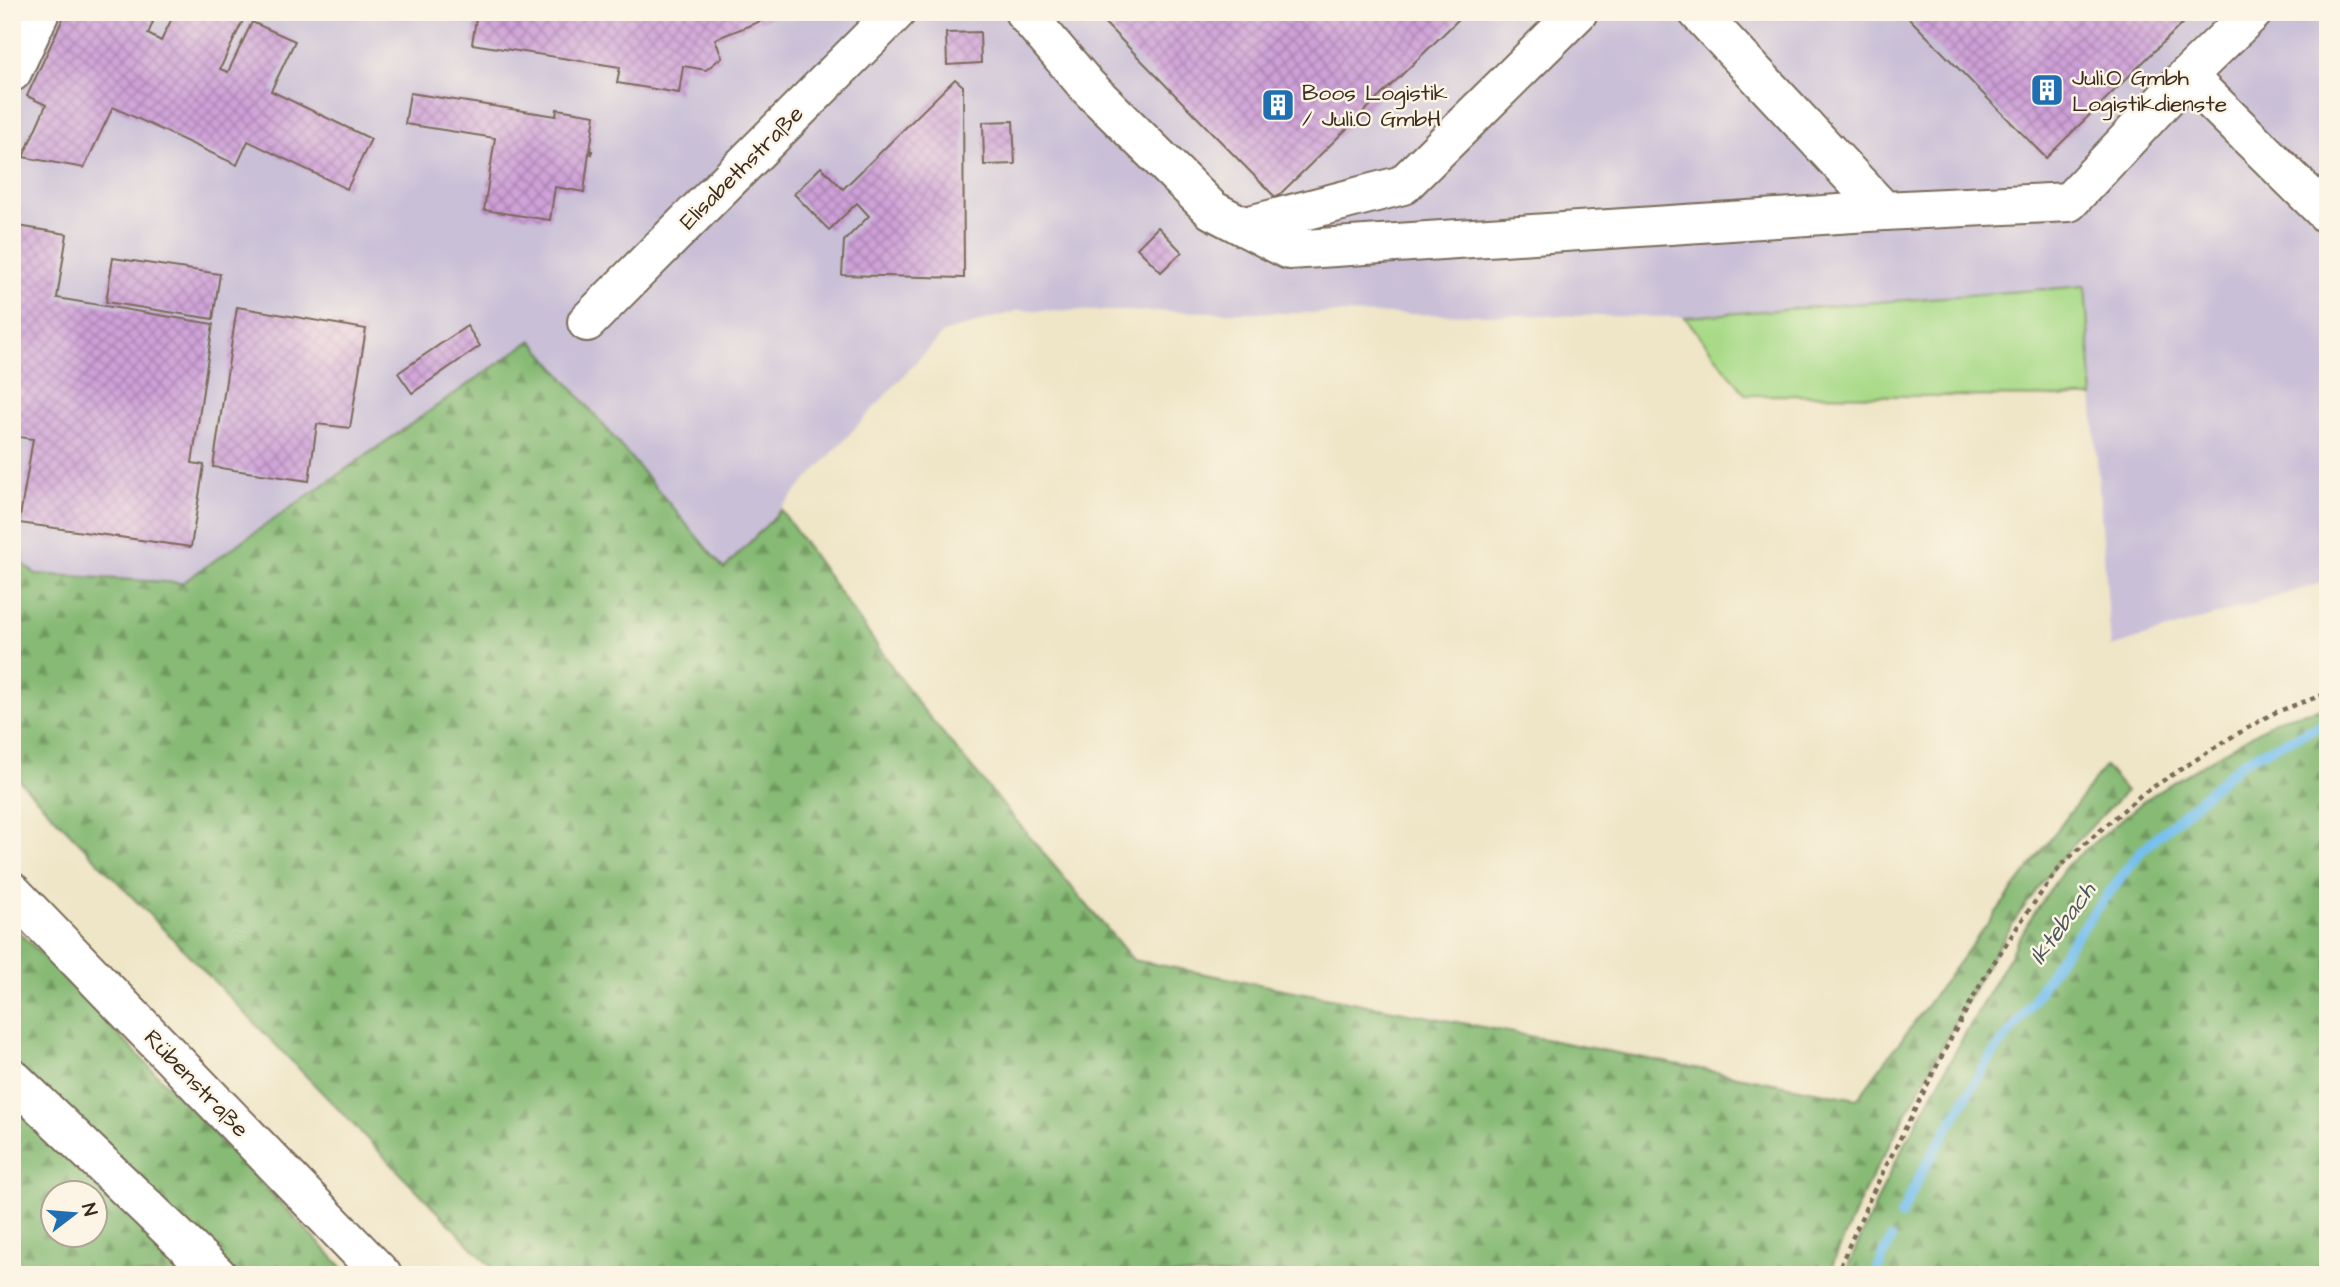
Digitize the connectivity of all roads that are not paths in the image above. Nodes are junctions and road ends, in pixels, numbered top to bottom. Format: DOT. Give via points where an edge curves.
graph roads {
  1 [pos="40,12"];
  2 [pos="896,12"];
  3 [pos="1024,12"];
  4 [pos="1578,12"];
  5 [pos="1698,12"];
  6 [pos="2253,12"];
  7 [pos="12,72"];
  8 [pos="2187,76"];
  9 [pos="1884,211"];
  10 [pos="2328,215"];
  11 [pos="1246,226"];
  12 [pos="587,322"];
  13 [pos="12,892"];
  14 [pos="12,1078"];
  15 [pos="217,1275"];
  16 [pos="382,1275"];
  1 -- 7 [label="street"];
  2 -- 12 [label="street, Elisabethstraße"];
  3 -- 11 [label="street" via="1087,86 1212,210"];
  4 -- 11 [label="street" via="1403,186"];
  5 -- 9 [label="street"];
  6 -- 8 [label="street"];
  8 -- 9 [label="street" via="2069,202"];
  8 -- 10 [label="street"];
  9 -- 11 [label="street" via="1289,250"];
  13 -- 16 [label="street, Rübenstraße"];
  14 -- 15 [label="street"];
}
